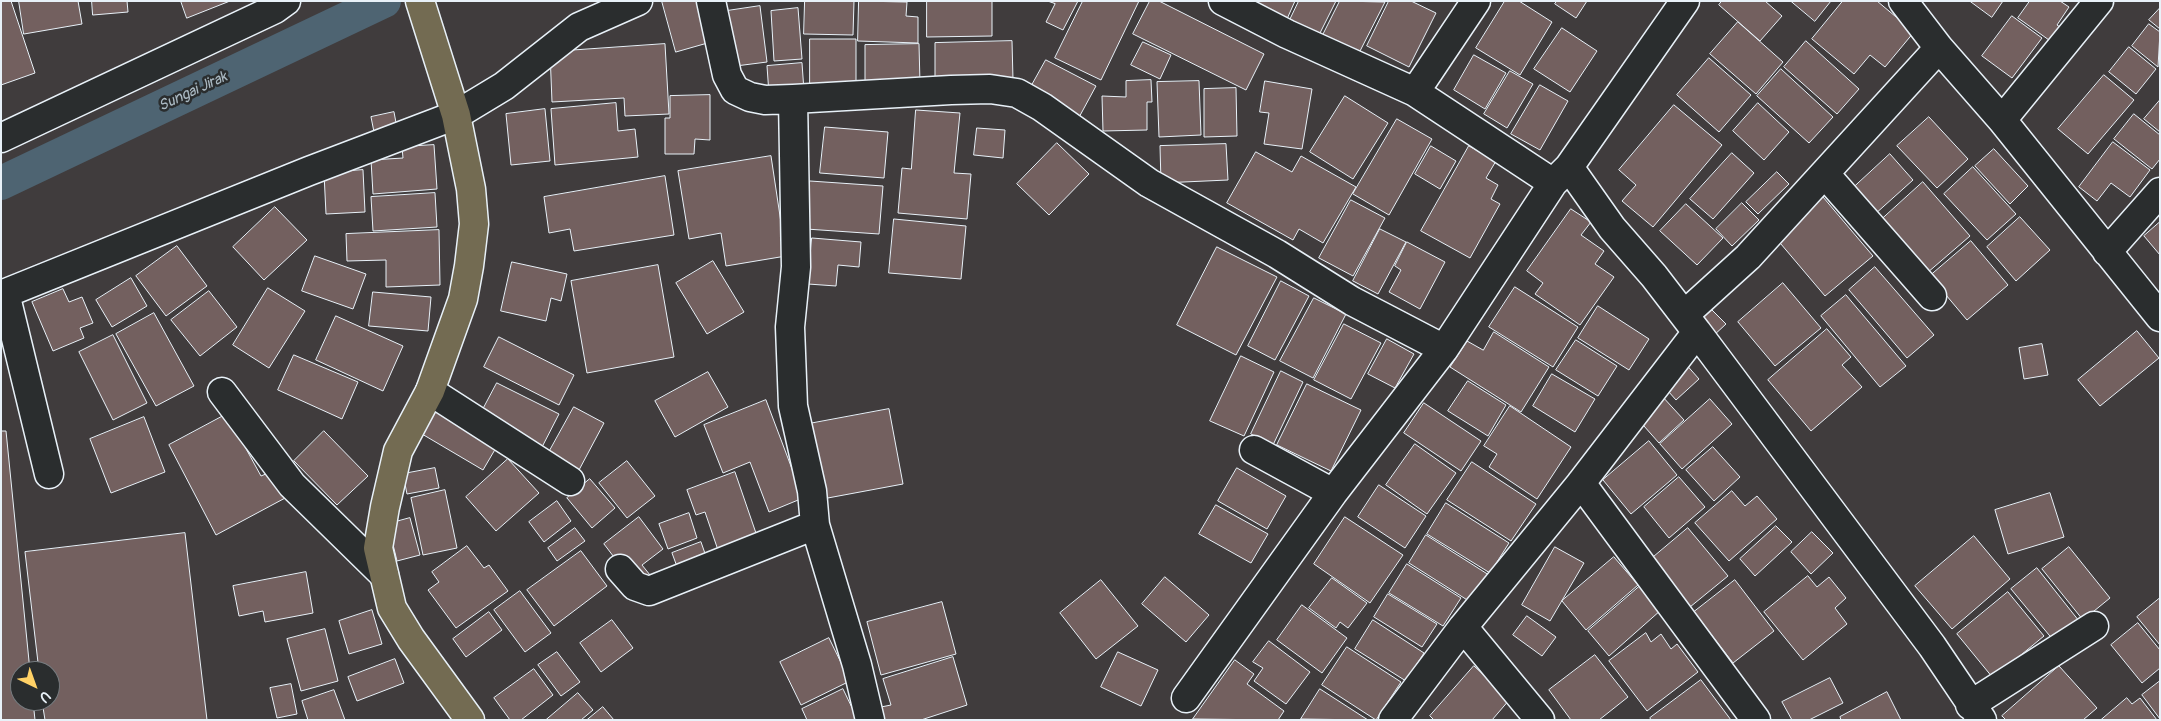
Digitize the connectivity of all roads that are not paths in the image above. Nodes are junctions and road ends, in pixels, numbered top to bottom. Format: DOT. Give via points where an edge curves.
graph roads {
  1 [pos="286,1"];
  2 [pos="420,1"];
  3 [pos="638,1"];
  4 [pos="712,1"];
  5 [pos="1223,1"];
  6 [pos="1476,1"];
  7 [pos="1685,1"];
  8 [pos="1902,1"];
  9 [pos="2100,1"];
  10 [pos="1939,48"];
  11 [pos="1415,92"];
  12 [pos="793,99"];
  13 [pos="456,115"];
  14 [pos="2002,120"];
  15 [pos="1,138"];
  16 [pos="1825,174"];
  17 [pos="1561,175"];
  18 [pos="2160,192"];
  19 [pos="2107,252"];
  20 [pos="3,294"];
  21 [pos="1932,296"];
  22 [pos="2160,317"];
  23 [pos="1690,323"];
  24 [pos="1444,349"];
  25 [pos="430,391"];
  26 [pos="222,392"];
  27 [pos="1254,450"];
  28 [pos="49,474"];
  29 [pos="570,481"];
  30 [pos="1582,483"];
  31 [pos="1334,493"];
  32 [pos="815,525"];
  33 [pos="620,569"];
  34 [pos="384,575"];
  35 [pos="2094,626"];
  36 [pos="1463,627"];
  37 [pos="1186,698"];
  38 [pos="1976,712"];
  39 [pos="470,720"];
  40 [pos="870,720"];
  41 [pos="1393,720"];
  42 [pos="1540,720"];
  43 [pos="1756,720"];
  1 -- 15 [label="street" via="276,10"];
  2 -- 13 [label="main road"];
  3 -- 13 [label="street" via="579,27 504,86"];
  4 -- 12 [label="street" via="727,75 735,90 765,100"];
  5 -- 11 [label="street"];
  6 -- 11 [label="street"];
  7 -- 17 [label="street"];
  8 -- 10 [label="street"];
  9 -- 14 [label="street"];
  10 -- 14 [label="street"];
  10 -- 16 [label="street"];
  11 -- 17 [label="street"];
  12 -- 24 [label="street" via="951,90 1017,93 1042,107 1149,183 1277,254 1352,301"];
  12 -- 32 [label="street" via="796,267 790,327 793,406 812,491"];
  13 -- 20 [label="street"];
  13 -- 25 [label="main road" via="472,189 474,224 463,298"];
  14 -- 19 [label="street"];
  16 -- 21 [label="street"];
  16 -- 23 [label="street"];
  17 -- 23 [label="street" via="1654,276"];
  17 -- 24 [label="street"];
  18 -- 19 [label="street"];
  19 -- 22 [label="street"];
  20 -- 28 [label="street"];
  23 -- 30 [label="street"];
  23 -- 38 [label="street" via="1932,646"];
  24 -- 31 [label="street"];
  25 -- 29 [label="street"];
  25 -- 34 [label="main road" via="398,451 378,548"];
  26 -- 34 [label="street" via="292,485"];
  27 -- 31 [label="street"];
  30 -- 36 [label="street"];
  30 -- 43 [label="street"];
  31 -- 37 [label="street"];
  32 -- 33 [label="street" via="649,591 634,586"];
  32 -- 40 [label="street"];
  34 -- 39 [label="main road" via="392,608 410,640"];
  35 -- 38 [label="street"];
  36 -- 41 [label="street"];
  36 -- 42 [label="street"];
}
